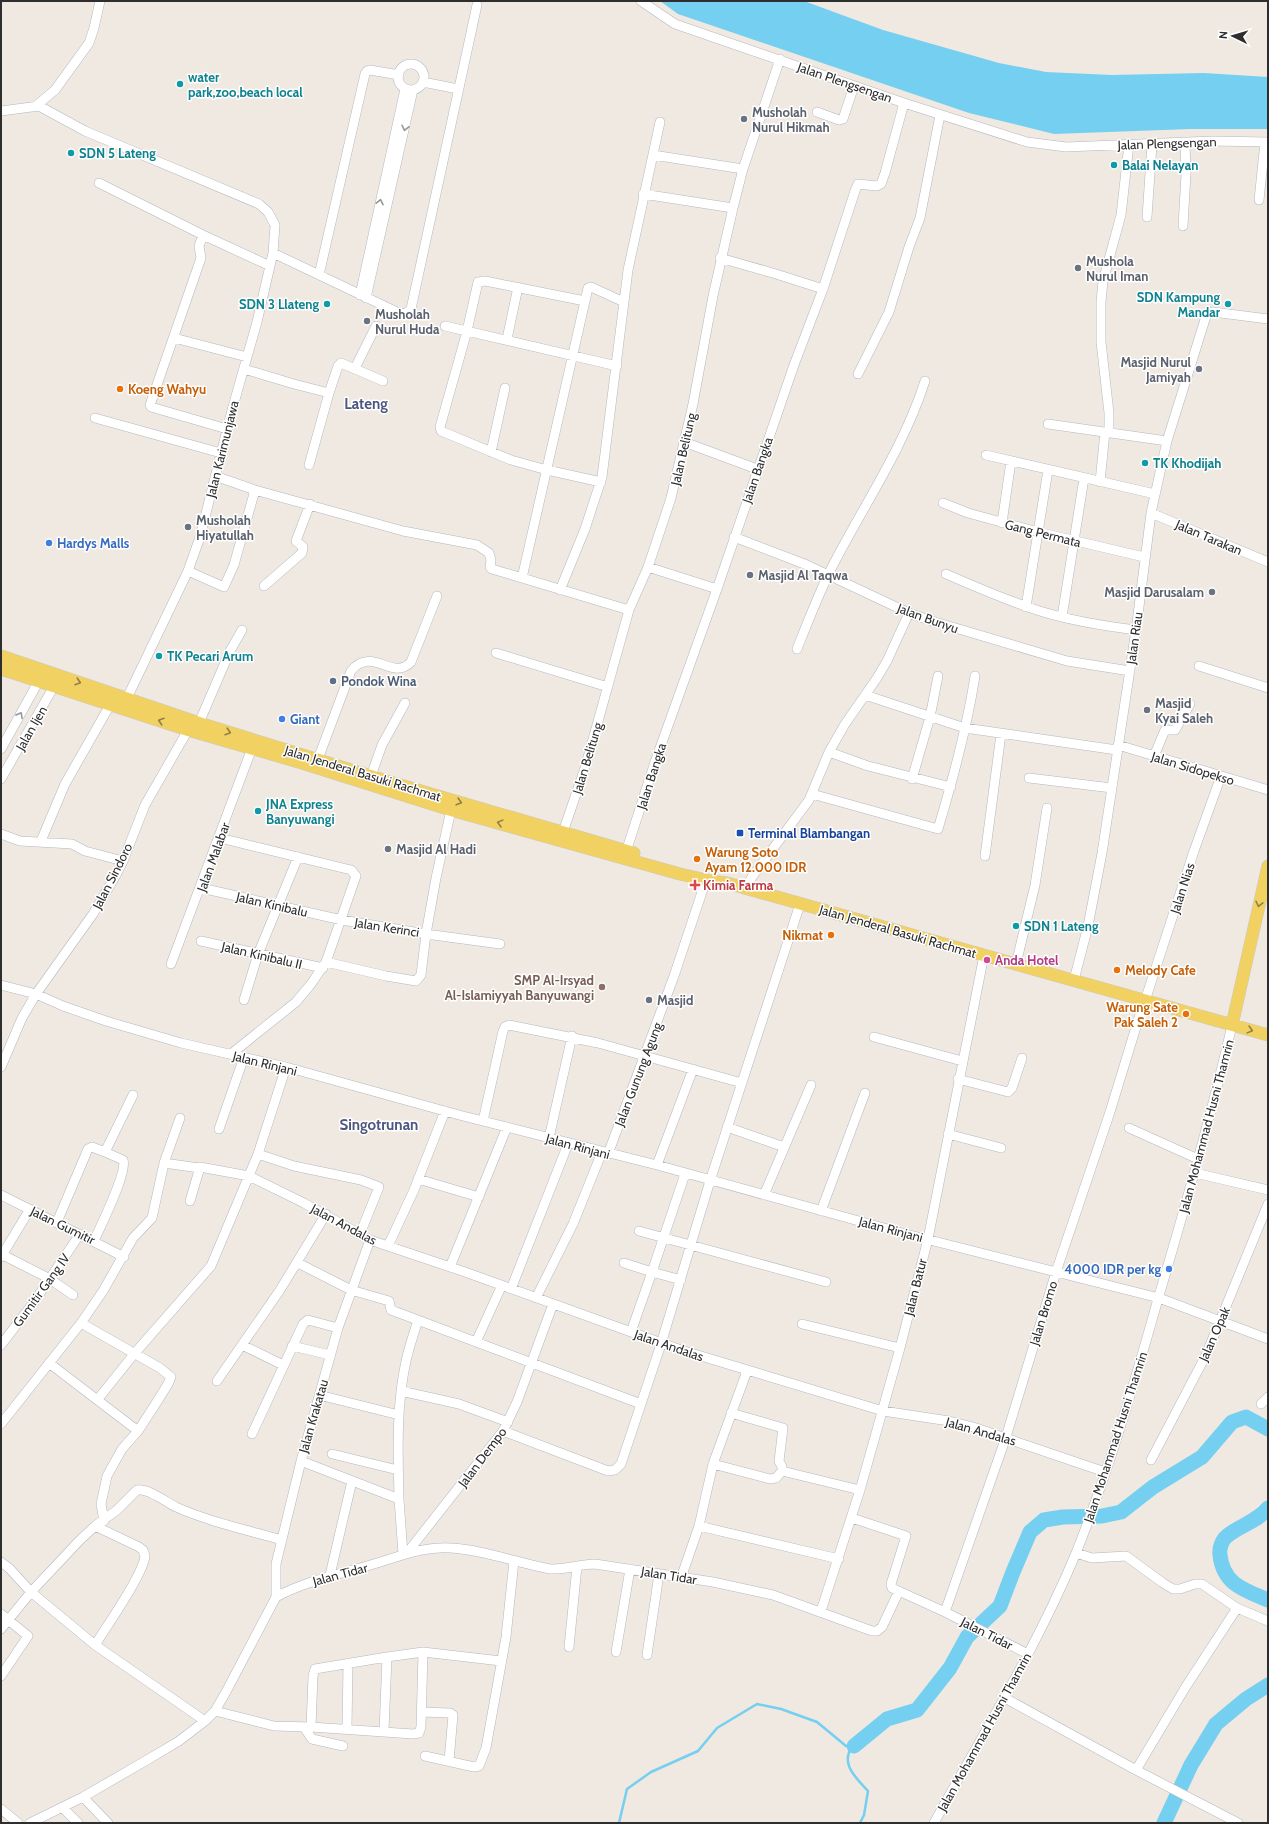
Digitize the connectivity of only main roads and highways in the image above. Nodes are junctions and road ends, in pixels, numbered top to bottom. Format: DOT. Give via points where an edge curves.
graph roads {
  1 [pos="1,656"];
  2 [pos="1,669"];
  3 [pos="57,682"];
  4 [pos="354,775"];
  5 [pos="626,855"];
  6 [pos="1268,866"];
  7 [pos="727,883"];
  8 [pos="1232,1025"];
  9 [pos="1268,1035"];
  1 -- 3 [label="main road, Jalan Jenderal Basuki Rachmat" via="43,671"];
  2 -- 3 [label="main road, Jalan Jenderal Basuki Rachmat" via="38,682"];
  4 -- 3 [label="main road, Jalan Jenderal Basuki Rachmat, one-way" via="188,730 110,705"];
  3 -- 4 [label="main road, Jalan Jenderal Basuki Rachmat, one-way" via="127,698 318,759"];
  5 -- 4 [label="main road, Jalan Jenderal Basuki Rachmat, one-way" via="451,810"];
  4 -- 5 [label="main road, Jalan Jenderal Basuki Rachmat, one-way" via="371,776 563,832"];
  5 -- 7 [label="main road, Jalan Jenderal Basuki Rachmat" via="706,880"];
  5 -- 7 [label="main road, Jalan Jenderal Basuki Rachmat" via="712,875"];
  6 -- 8 [label="main road, one-way"];
  7 -- 8 [label="main road, Jalan Jenderal Basuki Rachmat"];
  8 -- 9 [label="main road, Jalan Jenderal Basuki Rachmat, one-way"];
}
